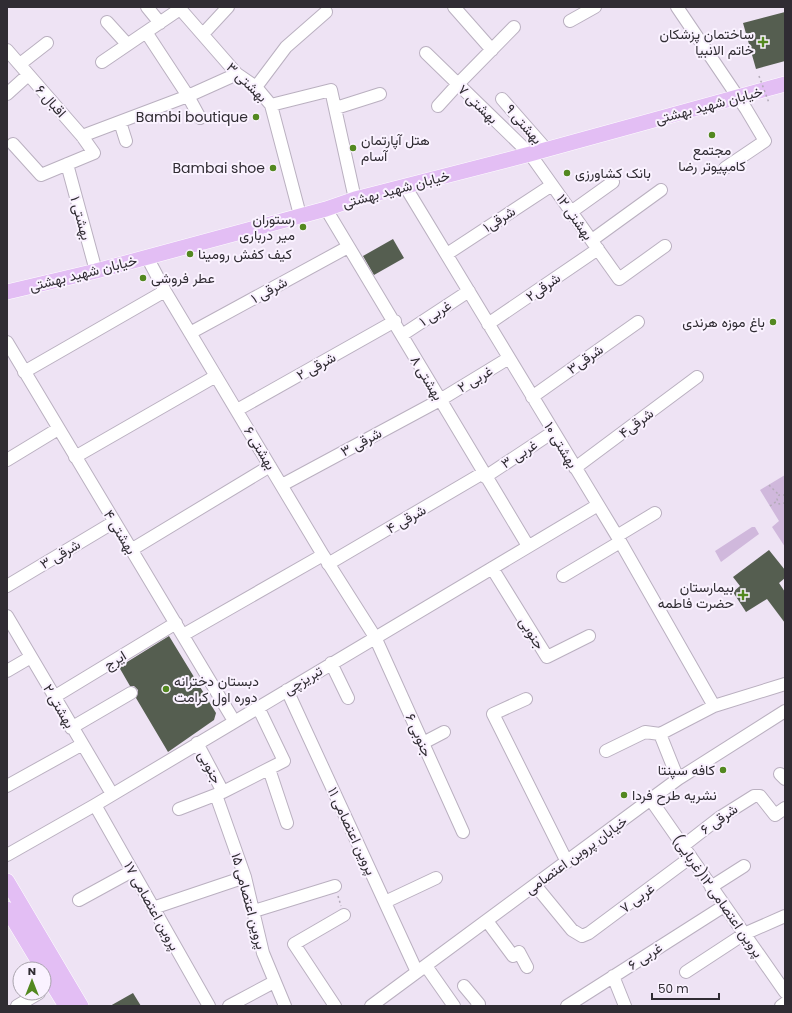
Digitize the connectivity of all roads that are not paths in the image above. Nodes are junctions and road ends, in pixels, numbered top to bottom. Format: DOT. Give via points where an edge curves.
graph roads {
  1 [pos="147,7"];
  2 [pos="228,7"];
  3 [pos="454,7"];
  4 [pos="595,7"];
  5 [pos="677,7"];
  6 [pos="326,12"];
  7 [pos="570,21"];
  8 [pos="107,22"];
  9 [pos="160,23"];
  10 [pos="514,27"];
  11 [pos="146,32"];
  12 [pos="203,34"];
  13 [pos="47,43"];
  14 [pos="127,44"];
  15 [pos="7,50"];
  16 [pos="492,50"];
  17 [pos="426,54"];
  18 [pos="102,62"];
  19 [pos="20,64"];
  20 [pos="237,74"];
  21 [pos="28,75"];
  22 [pos="458,84"];
  23 [pos="785,84"];
  24 [pos="256,87"];
  25 [pos="7,94"];
  26 [pos="380,94"];
  27 [pos="188,96"];
  28 [pos="738,97"];
  29 [pos="502,99"];
  30 [pos="271,105"];
  31 [pos="438,106"];
  32 [pos="336,108"];
  33 [pos="200,118"];
  34 [pos="120,122"];
  35 [pos="82,136"];
  36 [pos="126,141"];
  37 [pos="12,144"];
  38 [pos="546,149"];
  39 [pos="530,154"];
  40 [pos="67,164"];
  41 [pos="725,168"];
  42 [pos="613,182"];
  43 [pos="552,184"];
  44 [pos="405,186"];
  45 [pos="661,190"];
  46 [pos="355,199"];
  47 [pos="326,209"];
  48 [pos="571,212"];
  49 [pos="300,215"];
  50 [pos="595,245"];
  51 [pos="664,246"];
  52 [pos="348,247"];
  53 [pos="446,254"];
  54 [pos="147,257"];
  55 [pos="96,271"];
  56 [pos="8,289"];
  57 [pos="165,291"];
  58 [pos="469,291"];
  59 [pos="395,321"];
  60 [pos="638,322"];
  61 [pos="488,324"];
  62 [pos="190,333"];
  63 [pos="402,335"];
  64 [pos="7,342"];
  65 [pos="510,358"];
  66 [pos="24,372"];
  67 [pos="216,376"];
  68 [pos="697,377"];
  69 [pos="532,397"];
  70 [pos="440,400"];
  71 [pos="237,410"];
  72 [pos="58,429"];
  73 [pos="553,432"];
  74 [pos="75,457"];
  75 [pos="7,460"];
  76 [pos="270,466"];
  77 [pos="575,468"];
  78 [pos="484,475"];
  79 [pos="282,485"];
  80 [pos="598,505"];
  81 [pos="655,513"];
  82 [pos="114,522"];
  83 [pos="618,539"];
  84 [pos="528,546"];
  85 [pos="130,550"];
  86 [pos="325,560"];
  87 [pos="492,568"];
  88 [pos="563,576"];
  89 [pos="7,586"];
  90 [pos="7,616"];
  91 [pos="176,623"];
  92 [pos="183,635"];
  93 [pos="590,636"];
  94 [pos="375,637"];
  95 [pos="31,657"];
  96 [pos="331,663"];
  97 [pos="7,671"];
  98 [pos="785,684"];
  99 [pos="287,690"];
  100 [pos="131,693"];
  101 [pos="54,697"];
  102 [pos="348,698"];
  103 [pos="526,700"];
  104 [pos="714,706"];
  105 [pos="258,707"];
  106 [pos="785,711"];
  107 [pos="234,721"];
  108 [pos="72,728"];
  109 [pos="444,732"];
  110 [pos="660,734"];
  111 [pos="198,743"];
  112 [pos="423,743"];
  113 [pos="81,745"];
  114 [pos="606,751"];
  115 [pos="269,769"];
  116 [pos="678,780"];
  117 [pos="7,786"];
  118 [pos="220,793"];
  119 [pos="112,794"];
  120 [pos="651,800"];
  121 [pos="95,805"];
  122 [pos="785,808"];
  123 [pos="179,809"];
  124 [pos="287,823"];
  125 [pos="463,832"];
  126 [pos="683,846"];
  127 [pos="7,855"];
  128 [pos="691,858"];
  129 [pos="567,862"];
  130 [pos="744,866"];
  131 [pos="132,871"];
  132 [pos="245,877"];
  133 [pos="436,878"];
  134 [pos="7,881"];
  135 [pos="535,885"];
  136 [pos="335,886"];
  137 [pos="712,887"];
  138 [pos="79,900"];
  139 [pos="385,902"];
  140 [pos="724,906"];
  141 [pos="153,908"];
  142 [pos="7,909"];
  143 [pos="254,911"];
  144 [pos="344,915"];
  145 [pos="785,916"];
  146 [pos="487,921"];
  147 [pos="744,934"];
  148 [pos="39,961"];
  149 [pos="526,967"];
  150 [pos="422,969"];
  151 [pos="686,972"];
  152 [pos="614,976"];
  153 [pos="274,982"];
  154 [pos="464,986"];
  155 [pos="52,992"];
  156 [pos="785,992"];
  157 [pos="785,1003"];
  158 [pos="66,1006"];
  159 [pos="81,1006"];
  160 [pos="209,1006"];
  161 [pos="229,1006"];
  162 [pos="285,1006"];
  163 [pos="335,1006"];
  164 [pos="371,1006"];
  165 [pos="454,1006"];
  166 [pos="477,1006"];
  167 [pos="567,1006"];
  168 [pos="626,1006"];
  169 [pos="781,1006"];
  1 -- 9 [label="street"];
  2 -- 12 [label="street"];
  3 -- 16 [label="street"];
  4 -- 7 [label="street"];
  5 -- 28 [label="street"];
  6 -- 24 [label="street" via="286,47"];
  8 -- 14 [label="street"];
  9 -- 11 [label="street"];
  9 -- 12 [label="street, بهشتی ۳" via="180,10"];
  10 -- 16 [label="street"];
  11 -- 14 [label="street"];
  11 -- 27 [label="street"];
  12 -- 20 [label="street, بهشتی ۳"];
  13 -- 19 [label="street"];
  14 -- 18 [label="street"];
  15 -- 19 [label="street, اقبال ۶"];
  16 -- 22 [label="street"];
  17 -- 22 [label="street, بهشتی ۷"];
  19 -- 21 [label="street, اقبال ۶"];
  20 -- 24 [label="street, بهشتی ۳"];
  20 -- 27 [label="street"];
  21 -- 25 [label="street"];
  21 -- 35 [label="street, اقبال ۶"];
  22 -- 31 [label="street"];
  22 -- 39 [label="street, بهشتی ۷"];
  23 -- 28 [label="main road, خیابان شهید بهشتی"];
  24 -- 30 [label="street, بهشتی ۳"];
  26 -- 32 [label="street"];
  27 -- 33 [label="street"];
  27 -- 34 [label="street"];
  28 -- 38 [label="main road, خیابان شهید بهشتی"];
  28 -- 41 [label="street" via="765,142"];
  29 -- 38 [label="street, بهشتی ۹"];
  30 -- 32 [label="street" via="331,90"];
  30 -- 49 [label="street, بهشتی ۳"];
  32 -- 46 [label="street"];
  34 -- 35 [label="street"];
  34 -- 36 [label="street"];
  35 -- 40 [label="street, اقبال ۶" via="94,153"];
  37 -- 40 [label="street" via="41,175"];
  38 -- 39 [label="main road, خیابان شهید بهشتی"];
  39 -- 43 [label="street, بهشتی ۱۲"];
  39 -- 44 [label="main road, خیابان شهید بهشتی"];
  40 -- 55 [label="street, بهشتی ۱"];
  42 -- 48 [label="street"];
  43 -- 48 [label="street, بهشتی ۱۲"];
  43 -- 53 [label="street, شرقی۱"];
  44 -- 46 [label="main road, خیابان شهید بهشتی"];
  44 -- 53 [label="street, بهشتی ۱۰"];
  45 -- 50 [label="street"];
  46 -- 47 [label="main road, خیابان شهید بهشتی"];
  47 -- 49 [label="main road, خیابان شهید بهشتی"];
  47 -- 52 [label="street, بهشتی ۸"];
  48 -- 50 [label="street, بهشتی ۱۲"];
  49 -- 54 [label="main road, خیابان شهید بهشتی"];
  50 -- 51 [label="street, بهشتی ۱۲" via="619,279"];
  50 -- 61 [label="street, شرقی۲"];
  52 -- 59 [label="street, بهشتی ۸"];
  52 -- 62 [label="street, شرقی ۱"];
  53 -- 58 [label="street, بهشتی ۱۰"];
  54 -- 55 [label="main road, خیابان شهید بهشتی"];
  54 -- 57 [label="street, بهشتی ۶"];
  55 -- 56 [label="main road, خیابان شهید بهشتی"];
  57 -- 62 [label="street, بهشتی ۶"];
  57 -- 66 [label="street"];
  58 -- 61 [label="street, بهشتی ۱۰"];
  58 -- 63 [label="street, غربی ۱"];
  59 -- 63 [label="street, بهشتی ۸"];
  59 -- 71 [label="street, شرقی ۲"];
  60 -- 69 [label="street, شرقی۳"];
  61 -- 65 [label="street, بهشتی ۱۰"];
  62 -- 67 [label="street, بهشتی ۶"];
  63 -- 70 [label="street, بهشتی ۸"];
  64 -- 66 [label="street, بهشتی ۴"];
  65 -- 69 [label="street, بهشتی ۱۰"];
  65 -- 70 [label="street, غربی ۲"];
  66 -- 72 [label="street, بهشتی ۴"];
  67 -- 71 [label="street, بهشتی ۶"];
  67 -- 74 [label="street"];
  68 -- 77 [label="street, شرقی۴"];
  69 -- 73 [label="street, بهشتی ۱۰"];
  70 -- 78 [label="street, بهشتی ۸"];
  70 -- 79 [label="street, شرقی ۳"];
  71 -- 76 [label="street, بهشتی ۶"];
  72 -- 74 [label="street, بهشتی ۴"];
  72 -- 75 [label="street"];
  73 -- 77 [label="street, بهشتی ۱۰"];
  73 -- 78 [label="street, غربی ۳"];
  74 -- 82 [label="street, بهشتی ۴"];
  76 -- 79 [label="street, بهشتی ۶"];
  76 -- 85 [label="street"];
  77 -- 80 [label="street, بهشتی ۱۰"];
  78 -- 84 [label="street, بهشتی ۸"];
  78 -- 86 [label="street, شرقی ۴"];
  79 -- 86 [label="street, بهشتی ۶"];
  80 -- 83 [label="street, بهشتی ۱۰"];
  80 -- 84 [label="street, تبریزچی"];
  81 -- 83 [label="street"];
  82 -- 85 [label="street, بهشتی ۴"];
  82 -- 89 [label="street, ۳ شرقی"];
  83 -- 88 [label="street"];
  83 -- 104 [label="street, بهشتی ۱۰"];
  84 -- 87 [label="street, تبریزچی"];
  85 -- 91 [label="street, بهشتی ۴"];
  86 -- 92 [label="street, شرقی ۴"];
  86 -- 94 [label="street, بهشتی ۶"];
  87 -- 93 [label="street, جنوبی" via="547,658"];
  87 -- 94 [label="street, تبریزچی"];
  90 -- 95 [label="street, بهشتی ۲"];
  91 -- 92 [label="street, بهشتی ۴"];
  91 -- 101 [label="street, ایرج"];
  92 -- 107 [label="street, بهشتی ۴"];
  94 -- 96 [label="street, تبریزچی"];
  94 -- 112 [label="street, جنوبی ۶"];
  95 -- 97 [label="street"];
  95 -- 101 [label="street, بهشتی ۲"];
  96 -- 99 [label="street, تبریزچی"];
  96 -- 102 [label="street"];
  98 -- 104 [label="street"];
  99 -- 105 [label="street, تبریزچی"];
  99 -- 139 [label="street, پروین اعتصامی ۱۱"];
  100 -- 108 [label="street"];
  101 -- 108 [label="street, بهشتی ۲"];
  103 -- 129 [label="street" via="493,714"];
  104 -- 110 [label="street"];
  105 -- 107 [label="street, تبریزچی"];
  105 -- 115 [label="street" via="284,761"];
  106 -- 116 [label="street, خیابان پروین اعتصامی"];
  107 -- 111 [label="street, تبریزچی"];
  108 -- 113 [label="street, بهشتی ۲"];
  109 -- 112 [label="street"];
  110 -- 114 [label="street" via="645,732"];
  110 -- 116 [label="street"];
  111 -- 118 [label="street, جنوبی"];
  111 -- 119 [label="street, تبریزچی"];
  112 -- 125 [label="street, جنوبی ۶"];
  113 -- 117 [label="street"];
  113 -- 119 [label="street, بهشتی ۲"];
  115 -- 118 [label="street"];
  115 -- 124 [label="street"];
  116 -- 120 [label="street, خیابان پروین اعتصامی"];
  118 -- 123 [label="street"];
  118 -- 132 [label="street, پروین اعتصامی ۱۵"];
  119 -- 121 [label="street, تبریزچی"];
  120 -- 126 [label="street, پروین اعتصامی ۱۲(غربایی)"];
  120 -- 129 [label="street, خیابان پروین اعتصامی"];
  121 -- 127 [label="street, تبریزچی"];
  121 -- 131 [label="street, پروین اعتصامی ۱۷"];
  122 -- 126 [label="street, شرقی ۶" via="775,815 757,795 719,818"];
  126 -- 128 [label="street, پروین اعتصامی ۱۲(غربایی)"];
  128 -- 135 [label="street, غربی ۷" via="582,936 572,930"];
  128 -- 137 [label="street, پروین اعتصامی ۱۲(غربایی)"];
  129 -- 135 [label="street, خیابان پروین اعتصامی"];
  130 -- 137 [label="street"];
  131 -- 138 [label="street"];
  131 -- 141 [label="street, پروین اعتصامی ۱۷"];
  132 -- 141 [label="street"];
  132 -- 143 [label="street, پروین اعتصامی ۱۵"];
  133 -- 139 [label="street"];
  134 -- 159 [label="main road"];
  135 -- 146 [label="street, خیابان پروین اعتصامی"];
  136 -- 143 [label="street"];
  137 -- 140 [label="street, پروین اعتصامی ۱۲(غربایی)"];
  139 -- 150 [label="street, پروین اعتصامی ۱۱"];
  140 -- 147 [label="street, پروین اعتصامی ۱۲(غربایی)"];
  140 -- 152 [label="street, غربی ۶"];
  141 -- 160 [label="street, پروین اعتصامی ۱۷"];
  142 -- 148 [label="main road"];
  143 -- 153 [label="street, پروین اعتصامی ۱۵" via="263,953"];
  144 -- 163 [label="street" via="294,944"];
  145 -- 147 [label="street"];
  146 -- 149 [label="street" via="513,956 518,952"];
  146 -- 150 [label="street, خیابان پروین اعتصامی"];
  147 -- 151 [label="street"];
  147 -- 156 [label="street, پروین اعتصامی ۱۲(غربایی)"];
  150 -- 164 [label="street, خیابان پروین اعتصامی"];
  150 -- 165 [label="street, پروین اعتصامی ۱۱"];
  152 -- 167 [label="street, غربی ۶"];
  152 -- 168 [label="street"];
  153 -- 161 [label="street"];
  153 -- 162 [label="street, پروین اعتصامی ۱۵"];
  154 -- 166 [label="street" via="479,1004"];
  155 -- 158 [label="main road"];
  157 -- 169 [label="street"];
}
